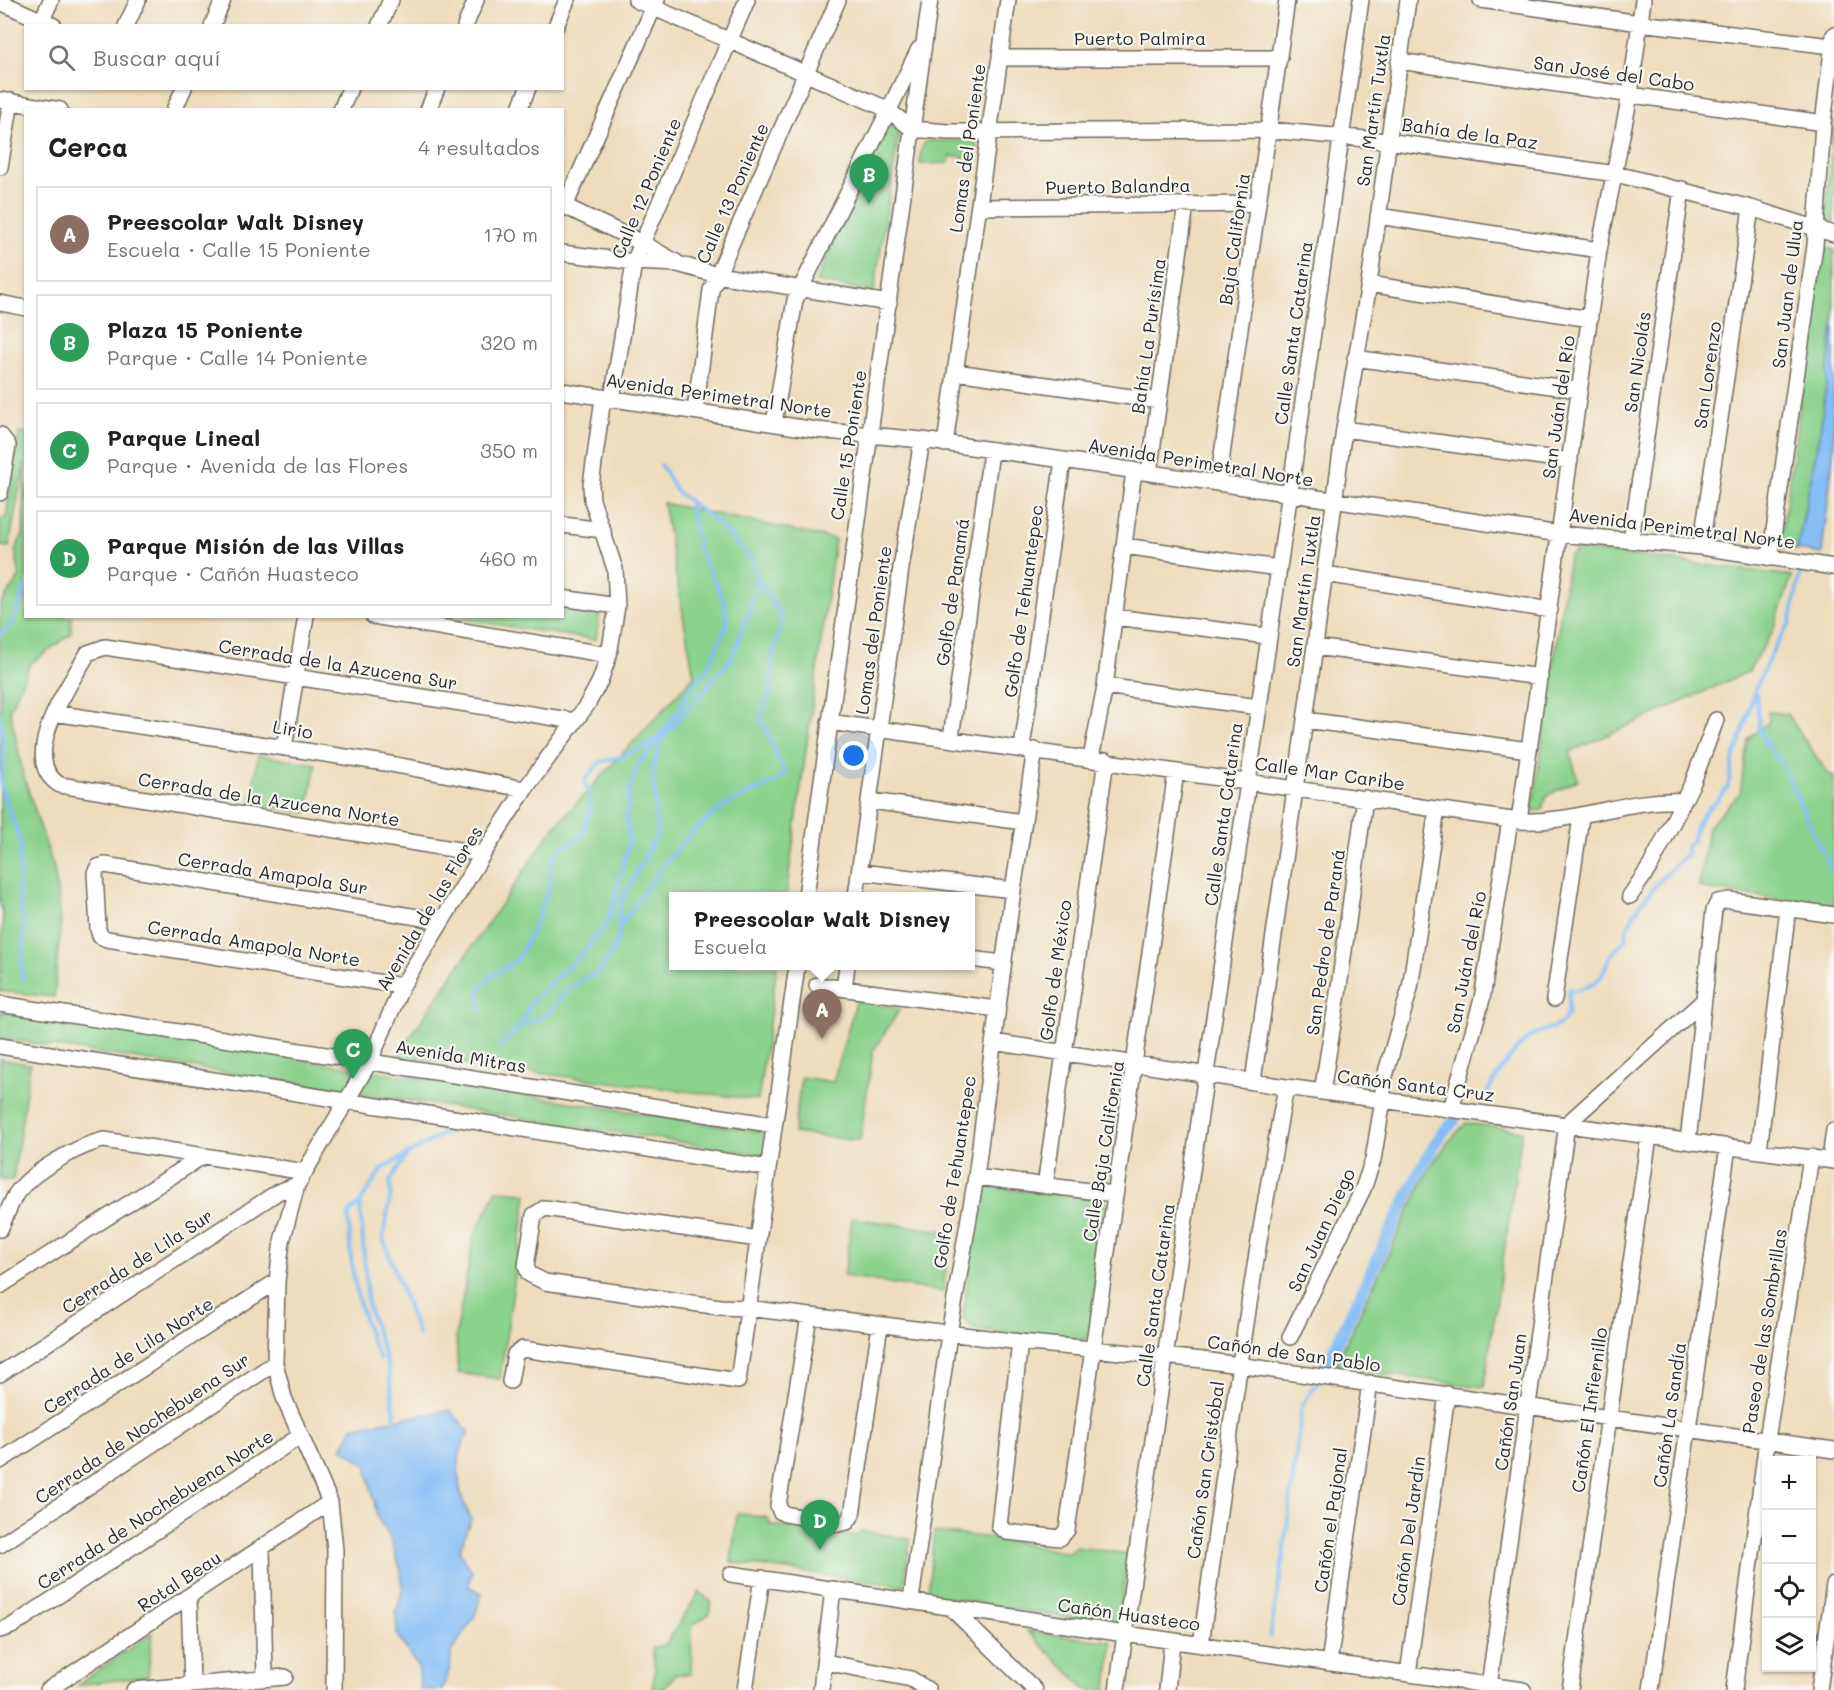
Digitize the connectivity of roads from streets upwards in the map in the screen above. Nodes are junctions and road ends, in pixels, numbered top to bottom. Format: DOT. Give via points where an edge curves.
graph roads {
  1 [pos="51,0"];
  2 [pos="138,0"];
  3 [pos="224,0"];
  4 [pos="390,0"];
  5 [pos="476,0"];
  6 [pos="567,0"];
  7 [pos="636,0"];
  8 [pos="747,0"];
  9 [pos="838,0"];
  10 [pos="930,0"];
  11 [pos="1008,0"];
  12 [pos="1287,0"];
  13 [pos="1361,0"];
  14 [pos="1408,0"];
  15 [pos="1481,0"];
  16 [pos="1643,0"];
  17 [pos="0,2"];
  18 [pos="655,4"];
  19 [pos="48,23"];
  20 [pos="1640,23"];
  21 [pos="127,24"];
  22 [pos="213,24"];
  23 [pos="380,24"];
  24 [pos="466,24"];
  25 [pos="557,24"];
  26 [pos="1833,40"];
  27 [pos="729,41"];
  28 [pos="923,41"];
  29 [pos="1000,58"];
  30 [pos="1280,58"];
  31 [pos="1399,61"];
  32 [pos="807,73"];
  33 [pos="183,90"];
  34 [pos="349,90"];
  35 [pos="436,90"];
  36 [pos="527,90"];
  37 [pos="1630,95"];
  38 [pos="5,100"];
  39 [pos="49,108"];
  40 [pos="175,108"];
  41 [pos="342,108"];
  42 [pos="429,108"];
  43 [pos="520,108"];
  44 [pos="887,109"];
  45 [pos="1823,123"];
  46 [pos="912,129"];
  47 [pos="1270,130"];
  48 [pos="990,131"];
  49 [pos="1341,137"];
  50 [pos="1387,141"];
  51 [pos="0,166"];
  52 [pos="1616,174"];
  53 [pos="1682,189"];
  54 [pos="1186,204"];
  55 [pos="1257,204"];
  56 [pos="564,206"];
  57 [pos="979,207"];
  58 [pos="1751,208"];
  59 [pos="1378,216"];
  60 [pos="1815,227"];
  61 [pos="1834,234"];
  62 [pos="644,244"];
  63 [pos="1599,250"];
  64 [pos="564,253"];
  65 [pos="634,262"];
  66 [pos="678,264"];
  67 [pos="717,275"];
  68 [pos="1369,284"];
  69 [pos="801,288"];
  70 [pos="0,303"];
  71 [pos="889,303"];
  72 [pos="24,308"];
  73 [pos="1590,319"];
  74 [pos="1355,358"];
  75 [pos="956,372"];
  76 [pos="1578,390"];
  77 [pos="564,391"];
  78 [pos="607,399"];
  79 [pos="1159,401"];
  80 [pos="695,411"];
  81 [pos="774,423"];
  82 [pos="1344,429"];
  83 [pos="869,436"];
  84 [pos="3,437"];
  85 [pos="922,440"];
  86 [pos="945,444"];
  87 [pos="991,452"];
  88 [pos="1063,460"];
  89 [pos="1570,461"];
  90 [pos="1142,472"];
  91 [pos="1218,483"];
  92 [pos="0,493"];
  93 [pos="1290,495"];
  94 [pos="1334,502"];
  95 [pos="564,525"];
  96 [pos="603,530"];
  97 [pos="1560,534"];
  98 [pos="1631,540"];
  99 [pos="1124,546"];
  100 [pos="1701,547"];
  101 [pos="1770,558"];
  102 [pos="1834,567"];
  103 [pos="1278,568"];
  104 [pos="1325,574"];
  105 [pos="564,598"];
  106 [pos="617,606"];
  107 [pos="1550,610"];
  108 [pos="1114,617"];
  109 [pos="306,618"];
  110 [pos="385,618"];
  111 [pos="1267,636"];
  112 [pos="1315,647"];
  113 [pos="609,655"];
  114 [pos="297,677"];
  115 [pos="1540,677"];
  116 [pos="1105,686"];
  117 [pos="1258,707"];
  118 [pos="54,713"];
  119 [pos="1305,720"];
  120 [pos="1716,720"];
  121 [pos="575,721"];
  122 [pos="829,722"];
  123 [pos="879,728"];
  124 [pos="951,738"];
  125 [pos="284,748"];
  126 [pos="1028,749"];
  127 [pos="1529,750"];
  128 [pos="1099,759"];
  129 [pos="1176,772"];
  130 [pos="1248,781"];
  131 [pos="1295,788"];
  132 [pos="525,789"];
  133 [pos="1365,798"];
  134 [pos="871,801"];
  135 [pos="1682,801"];
  136 [pos="1437,809"];
  137 [pos="1581,817"];
  138 [pos="1514,821"];
  139 [pos="1023,822"];
  140 [pos="483,854"];
  141 [pos="860,872"];
  142 [pos="1013,890"];
  143 [pos="807,892"];
  144 [pos="857,892"];
  145 [pos="1630,896"];
  146 [pos="1788,908"];
  147 [pos="1834,915"];
  148 [pos="441,921"];
  149 [pos="100,936"];
  150 [pos="975,960"];
  151 [pos="1004,963"];
  152 [pos="796,970"];
  153 [pos="846,970"];
  154 [pos="817,985"];
  155 [pos="402,986"];
  156 [pos="844,988"];
  157 [pos="1554,999"];
  158 [pos="1702,1002"];
  159 [pos="0,1004"];
  160 [pos="998,1009"];
  161 [pos="993,1042"];
  162 [pos="0,1046"];
  163 [pos="1063,1052"];
  164 [pos="370,1061"];
  165 [pos="1136,1062"];
  166 [pos="1207,1074"];
  167 [pos="1252,1081"];
  168 [pos="1286,1087"];
  169 [pos="1322,1092"];
  170 [pos="1383,1100"];
  171 [pos="348,1102"];
  172 [pos="1451,1109"];
  173 [pos="1567,1124"];
  174 [pos="774,1125"];
  175 [pos="1834,1130"];
  176 [pos="1648,1136"];
  177 [pos="1688,1141"];
  178 [pos="1728,1146"];
  179 [pos="1759,1150"];
  180 [pos="203,1156"];
  181 [pos="1811,1157"];
  182 [pos="1832,1160"];
  183 [pos="768,1168"];
  184 [pos="976,1177"];
  185 [pos="301,1178"];
  186 [pos="1045,1186"];
  187 [pos="1114,1194"];
  188 [pos="0,1229"];
  189 [pos="758,1239"];
  190 [pos="277,1281"];
  191 [pos="0,1286"];
  192 [pos="747,1308"];
  193 [pos="809,1316"];
  194 [pos="880,1325"];
  195 [pos="949,1334"];
  196 [pos="1290,1337"];
  197 [pos="1020,1342"];
  198 [pos="1094,1350"];
  199 [pos="1167,1356"];
  200 [pos="275,1363"];
  201 [pos="1240,1366"];
  202 [pos="0,1374"];
  203 [pos="510,1381"];
  204 [pos="1370,1383"];
  205 [pos="1447,1394"];
  206 [pos="1530,1404"];
  207 [pos="1608,1416"];
  208 [pos="1686,1427"];
  209 [pos="300,1436"];
  210 [pos="1767,1440"];
  211 [pos="1834,1450"];
  212 [pos="0,1461"];
  213 [pos="330,1502"];
  214 [pos="0,1545"];
  215 [pos="262,1550"];
  216 [pos="731,1574"];
  217 [pos="762,1578"];
  218 [pos="1834,1584"];
  219 [pos="833,1589"];
  220 [pos="189,1598"];
  221 [pos="911,1600"];
  222 [pos="950,1607"];
  223 [pos="0,1629"];
  224 [pos="1125,1634"];
  225 [pos="1172,1641"];
  226 [pos="1201,1645"];
  227 [pos="825,1662"];
  228 [pos="1329,1663"];
  229 [pos="1408,1674"];
  230 [pos="285,1677"];
  231 [pos="265,1678"];
  232 [pos="192,1683"];
  233 [pos="1451,1685"];
  234 [pos="1489,1686"];
  235 [pos="823,1688"];
  236 [pos="48,1690"];
  237 [pos="134,1690"];
  238 [pos="334,1690"];
  239 [pos="745,1690"];
  240 [pos="928,1690"];
  241 [pos="1035,1690"];
  242 [pos="1117,1690"];
  243 [pos="1167,1690"];
  244 [pos="1521,1690"];
  245 [pos="1570,1690"];
  246 [pos="1651,1690"];
  247 [pos="1734,1690"];
  248 [pos="1819,1690"];
  1 -- 19 [label="street"];
  2 -- 21 [label="street"];
  3 -- 22 [label="street"];
  4 -- 23 [label="street"];
  5 -- 24 [label="street"];
  6 -- 25 [label="street"];
  7 -- 18 [label="street"];
  8 -- 27 [label="street, Calle 12 Poniente"];
  9 -- 32 [label="street, Calle 13 Poniente"];
  10 -- 28 [label="street, Calle 15 Poniente"];
  11 -- 29 [label="street, Lomas del Poniente"];
  12 -- 30 [label="street, Baja California"];
  13 -- 49 [label="street, Calle Santa Catarina"];
  14 -- 31 [label="street, San Martín Tuxtla"];
  15 -- 20 [label="street"];
  16 -- 20 [label="street, San Juán del Río"];
  17 -- 19 [label="street"];
  18 -- 27 [label="street"];
  18 -- 56 [label="street"];
  20 -- 26 [label="street"];
  20 -- 37 [label="street, San Juán del Río"];
  26 -- 45 [label="street, San Juan de Ulua"];
  27 -- 32 [label="street"];
  27 -- 62 [label="street, Calle 12 Poniente"];
  28 -- 44 [label="street"];
  28 -- 46 [label="street, Calle 15 Poniente"];
  29 -- 30 [label="street, Puerto Palmira"];
  29 -- 48 [label="street, Lomas del Poniente"];
  30 -- 47 [label="street, Baja California"];
  31 -- 37 [label="street, San José del Cabo"];
  31 -- 50 [label="street, San Martín Tuxtla"];
  32 -- 44 [label="street"];
  32 -- 67 [label="street, Calle 13 Poniente"];
  33 -- 40 [label="street"];
  34 -- 41 [label="street"];
  35 -- 42 [label="street"];
  36 -- 43 [label="street"];
  37 -- 45 [label="street, San José del Cabo"];
  37 -- 52 [label="street, San Juán del Río"];
  38 -- 39 [label="street"];
  38 -- 51 [label="street"];
  44 -- 46 [label="street"];
  44 -- 69 [label="street"];
  45 -- 60 [label="street, San Juan de Ulua"];
  46 -- 48 [label="street, Bahía de la Paz"];
  46 -- 71 [label="street, Calle 15 Poniente"];
  47 -- 48 [label="street, Bahía de la Paz"];
  47 -- 49 [label="street, Bahía de la Paz"];
  47 -- 55 [label="street, Baja California"];
  48 -- 57 [label="street, Lomas del Poniente"];
  49 -- 50 [label="street, Bahía de la Paz"];
  49 -- 93 [label="street, Calle Santa Catarina"];
  50 -- 52 [label="street, Bahía de la Paz"];
  50 -- 59 [label="street, San Martín Tuxtla"];
  52 -- 53 [label="street, Bahía de la Paz"];
  52 -- 63 [label="street, San Juán del Río"];
  53 -- 58 [label="street, Bahía de la Paz"];
  53 -- 98 [label="street, San Nicolás"];
  54 -- 55 [label="street, Puerto Balandra"];
  54 -- 57 [label="street, Puerto Balandra"];
  54 -- 79 [label="street, Bahía La Purísima"];
  55 -- 91 [label="street, Baja California"];
  56 -- 62 [label="street"];
  57 -- 75 [label="street, Lomas del Poniente"];
  58 -- 60 [label="street, Bahía de la Paz"];
  58 -- 100 [label="street, San Lorenzo"];
  59 -- 63 [label="street"];
  59 -- 68 [label="street, San Martín Tuxtla"];
  60 -- 61 [label="street, Bahía de la Paz"];
  60 -- 101 [label="street, San Juan de Ulua"];
  62 -- 65 [label="street, Calle 12 Poniente"];
  62 -- 66 [label="street"];
  63 -- 73 [label="street, San Juán del Río"];
  64 -- 65 [label="street"];
  65 -- 66 [label="street"];
  65 -- 78 [label="street, Calle 12 Poniente"];
  66 -- 67 [label="street"];
  67 -- 69 [label="street"];
  67 -- 80 [label="street, Calle 13 Poniente" via="709,302"];
  68 -- 73 [label="street"];
  68 -- 74 [label="street, San Martín Tuxtla"];
  69 -- 71 [label="street"];
  69 -- 81 [label="street" via="790,324"];
  70 -- 72 [label="street"];
  71 -- 83 [label="street, Calle 15 Poniente"];
  73 -- 76 [label="street, San Juán del Río"];
  74 -- 76 [label="street"];
  74 -- 82 [label="street, San Martín Tuxtla"];
  75 -- 79 [label="street"];
  75 -- 86 [label="street, Lomas del Poniente"];
  76 -- 89 [label="street, San Juán del Río"];
  77 -- 78 [label="street, Avenida Perimetral Norte"];
  78 -- 80 [label="street, Avenida Perimetral Norte"];
  78 -- 96 [label="street, Avenida de las Flores" via="591,485"];
  79 -- 90 [label="street, Bahía La Purísima"];
  80 -- 81 [label="street, Avenida Perimetral Norte"];
  81 -- 83 [label="street, Avenida Perimetral Norte"];
  82 -- 89 [label="street"];
  82 -- 94 [label="street, San Martín Tuxtla"];
  83 -- 85 [label="street, Avenida Perimetral Norte"];
  83 -- 122 [label="street, Calle 15 Poniente"];
  84 -- 92 [label="street" via="8,445"];
  85 -- 86 [label="street, Avenida Perimetral Norte"];
  85 -- 123 [label="street, Lomas del Poniente"];
  86 -- 87 [label="street, Avenida Perimetral Norte"];
  87 -- 88 [label="street, Avenida Perimetral Norte"];
  87 -- 124 [label="street, Golfo de Panamá"];
  88 -- 90 [label="street, Avenida Perimetral Norte"];
  88 -- 126 [label="street, Golfo de Tehuantepec"];
  89 -- 97 [label="street, San Juán del Río"];
  90 -- 91 [label="street, Avenida Perimetral Norte"];
  90 -- 99 [label="street, Golfo de México"];
  91 -- 93 [label="street, Avenida Perimetral Norte"];
  93 -- 94 [label="street, Avenida Perimetral Norte"];
  93 -- 103 [label="street, Calle Santa Catarina"];
  94 -- 97 [label="street, Avenida Perimetral Norte"];
  94 -- 104 [label="street, San Martín Tuxtla"];
  95 -- 96 [label="street"];
  96 -- 106 [label="street, Avenida de las Flores" via="615,569"];
  97 -- 98 [label="street, Avenida Perimetral Norte"];
  97 -- 107 [label="street, San Juán del Río"];
  98 -- 100 [label="street, Avenida Perimetral Norte"];
  99 -- 103 [label="street"];
  99 -- 108 [label="street, Golfo de México"];
  100 -- 101 [label="street, Avenida Perimetral Norte"];
  101 -- 102 [label="street, Avenida Perimetral Norte"];
  103 -- 111 [label="street, Calle Santa Catarina"];
  104 -- 107 [label="street"];
  104 -- 112 [label="street, San Martín Tuxtla"];
  105 -- 106 [label="street"];
  106 -- 113 [label="street, Avenida de las Flores"];
  107 -- 115 [label="street, San Juán del Río"];
  108 -- 111 [label="street"];
  108 -- 116 [label="street, Golfo de México"];
  109 -- 114 [label="street"];
  110 -- 113 [label="street"];
  111 -- 117 [label="street, Calle Santa Catarina"];
  112 -- 115 [label="street"];
  112 -- 119 [label="street, San Martín Tuxtla"];
  113 -- 121 [label="street, Avenida de las Flores" via="600,681"];
  114 -- 118 [label="street, Cerrada de la Azucena Sur" via="105,647 88,653"];
  114 -- 121 [label="street, Cerrada de la Azucena Sur"];
  114 -- 125 [label="street"];
  115 -- 127 [label="street, San Juán del Río"];
  116 -- 117 [label="street"];
  116 -- 128 [label="street, Golfo de México"];
  117 -- 130 [label="street, Calle Santa Catarina"];
  118 -- 125 [label="street, Lirio"];
  118 -- 140 [label="street, Cerrada de la Azucena Norte" via="43,746 51,780 60,785"];
  119 -- 127 [label="street"];
  119 -- 131 [label="street, San Martín Tuxtla"];
  120 -- 135 [label="street"];
  121 -- 132 [label="street, Avenida de las Flores"];
  122 -- 123 [label="street, Calle Mar Caribe"];
  122 -- 143 [label="street, Calle 15 Poniente"];
  123 -- 124 [label="street, Calle Mar Caribe"];
  123 -- 134 [label="street, Lomas del Poniente"];
  124 -- 126 [label="street, Calle Mar Caribe"];
  125 -- 132 [label="street, Lirio"];
  126 -- 128 [label="street, Calle Mar Caribe"];
  126 -- 139 [label="street, Golfo de Tehuantepec"];
  127 -- 138 [label="street, San Juán del Río"];
  128 -- 129 [label="street, Calle Mar Caribe"];
  128 -- 163 [label="street, Golfo de México"];
  129 -- 130 [label="street, Calle Mar Caribe"];
  129 -- 165 [label="street, Calle Baja California"];
  130 -- 131 [label="street, Calle Mar Caribe"];
  130 -- 166 [label="street, Calle Santa Catarina"];
  131 -- 133 [label="street, Calle Mar Caribe"];
  131 -- 167 [label="street, San Martín Tuxtla"];
  132 -- 140 [label="street, Avenida de las Flores"];
  133 -- 136 [label="street, Calle Mar Caribe"];
  133 -- 169 [label="street, San Pedro de Paraná"];
  134 -- 139 [label="street"];
  134 -- 141 [label="street, Lomas del Poniente"];
  135 -- 137 [label="street, Calle Mar Caribe" via="1619,806"];
  135 -- 145 [label="street" via="1651,865"];
  136 -- 138 [label="street, Calle Mar Caribe"];
  136 -- 170 [label="street, San Juan Diego" via="1410,988 1383,1083"];
  137 -- 138 [label="street, Calle Mar Caribe"];
  137 -- 157 [label="street"];
  138 -- 172 [label="street, San Juán del Río" via="1482,999"];
  139 -- 142 [label="street, Golfo de Tehuantepec"];
  140 -- 148 [label="street, Avenida de las Flores"];
  141 -- 142 [label="street"];
  141 -- 144 [label="street, Lomas del Poniente"];
  142 -- 151 [label="street, Golfo de Tehuantepec"];
  146 -- 147 [label="street"];
  146 -- 158 [label="street" via="1718,902"];
  146 -- 179 [label="street"];
  148 -- 149 [label="street, Cerrada Amapola Sur" via="98,867 95,873"];
  148 -- 155 [label="street, Avenida de las Flores"];
  149 -- 155 [label="street, Cerrada Amapola Norte"];
  150 -- 151 [label="street"];
  151 -- 160 [label="street, Golfo de Tehuantepec"];
  152 -- 174 [label="street"];
  153 -- 156 [label="street"];
  154 -- 156 [label="street"];
  155 -- 164 [label="street, Avenida de las Flores"];
  156 -- 160 [label="street"];
  158 -- 173 [label="street"];
  158 -- 177 [label="street"];
  159 -- 164 [label="street, Avenida Mitras"];
  160 -- 161 [label="street, Golfo de Tehuantepec"];
  161 -- 163 [label="street, Cañón Santa Cruz"];
  161 -- 184 [label="street, Golfo de Tehuantepec"];
  162 -- 171 [label="street"];
  163 -- 165 [label="street, Cañón Santa Cruz"];
  163 -- 186 [label="street, Golfo de México"];
  164 -- 171 [label="street, Avenida de las Flores"];
  164 -- 174 [label="street, Avenida Mitras"];
  165 -- 166 [label="street, Cañón Santa Cruz"];
  165 -- 187 [label="street, Calle Baja California"];
  166 -- 167 [label="street, Cañón Santa Cruz"];
  166 -- 199 [label="street, Calle Santa Catarina"];
  167 -- 168 [label="street, Cañón Santa Cruz"];
  168 -- 169 [label="street, Cañón Santa Cruz"];
  168 -- 201 [label="street, Cañón San Cristóbal" via="1261,1220"];
  169 -- 170 [label="street, Cañón Santa Cruz"];
  170 -- 172 [label="street, Cañón Santa Cruz"];
  170 -- 196 [label="street, San Juan Diego" via="1369,1176"];
  171 -- 183 [label="street"];
  171 -- 185 [label="street, Avenida de las Flores"];
  172 -- 173 [label="street, Cañón Santa Cruz"];
  173 -- 176 [label="street, Cañón Santa Cruz"];
  173 -- 206 [label="street, Cañón San Juan"];
  174 -- 183 [label="street"];
  175 -- 182 [label="street"];
  176 -- 177 [label="street, Cañón Santa Cruz"];
  176 -- 207 [label="street, Cañón El Infiernillo"];
  177 -- 178 [label="street, Cañón Santa Cruz"];
  178 -- 179 [label="street, Cañón Santa Cruz"];
  178 -- 208 [label="street, Cañón La Sandía"];
  179 -- 181 [label="street, Cañón Santa Cruz"];
  180 -- 185 [label="street"];
  180 -- 188 [label="street" via="104,1140 91,1143 29,1180 15,1196"];
  180 -- 191 [label="street"];
  181 -- 182 [label="street, Cañón Santa Cruz"];
  181 -- 210 [label="street, Paseo de las Sombrillas"];
  183 -- 189 [label="street"];
  184 -- 186 [label="street"];
  184 -- 195 [label="street, Golfo de Tehuantepec"];
  185 -- 190 [label="street, Avenida de las Flores" via="282,1241"];
  185 -- 202 [label="street, Cerrada de Lila Sur"];
  186 -- 187 [label="street"];
  187 -- 198 [label="street, Calle Baja California"];
  189 -- 192 [label="street"];
  189 -- 192 [label="street, Cañón de San Pablo" via="545,1208 534,1215 527,1258 529,1274 544,1282"];
  190 -- 200 [label="street, Avenida de las Flores"];
  190 -- 212 [label="street, Cerrada de Lila Norte"];
  192 -- 193 [label="street, Cañón de San Pablo"];
  192 -- 203 [label="street" via="738,1381 523,1349 515,1354"];
  193 -- 194 [label="street, Cañón de San Pablo"];
  193 -- 194 [label="street" via="778,1505 785,1514 838,1524 847,1522 852,1515"];
  194 -- 195 [label="street, Cañón de San Pablo"];
  195 -- 197 [label="street, Cañón de San Pablo"];
  195 -- 221 [label="street, Golfo de Tehuantepec"];
  197 -- 198 [label="street, Cañón de San Pablo"];
  197 -- 198 [label="street, Calle Baja California" via="999,1526 1004,1531 1056,1539 1067,1530"];
  198 -- 199 [label="street, Cañón de San Pablo"];
  199 -- 201 [label="street, Cañón de San Pablo"];
  199 -- 224 [label="street, Calle Santa Catarina"];
  200 -- 209 [label="street, Avenida de las Flores"];
  200 -- 214 [label="street, Cerrada de Nochebuena Sur"];
  201 -- 204 [label="street, Cañón de San Pablo"];
  201 -- 226 [label="street, Cañón San Cristóbal"];
  204 -- 205 [label="street, Cañón de San Pablo"];
  204 -- 228 [label="street, Cañón el Pajonal"];
  205 -- 206 [label="street, Cañón de San Pablo"];
  205 -- 229 [label="street, Cañón Del Jardin"];
  206 -- 207 [label="street, Cañón de San Pablo"];
  206 -- 234 [label="street, Cañón San Juan"];
  207 -- 208 [label="street, Cañón de San Pablo"];
  207 -- 245 [label="street, Cañón El Infiernillo"];
  208 -- 210 [label="street, Cañón de San Pablo"];
  208 -- 246 [label="street, Cañón La Sandía"];
  209 -- 213 [label="street, Avenida de las Flores"];
  209 -- 223 [label="street, Cerrada de Nochebuena Norte" via="12,1626"];
  210 -- 211 [label="street, Cañón de San Pablo"];
  210 -- 247 [label="street, Paseo de las Sombrillas"];
  213 -- 215 [label="street, Rotal Beau"];
  213 -- 238 [label="street, Avenida de las Flores" via="335,1550"];
  215 -- 220 [label="street, Rotal Beau"];
  215 -- 231 [label="street"];
  216 -- 217 [label="street, Cañón Huasteco"];
  217 -- 219 [label="street, Cañón Huasteco"];
  217 -- 239 [label="street"];
  218 -- 248 [label="street"];
  219 -- 221 [label="street, Cañón Huasteco"];
  219 -- 227 [label="street"];
  220 -- 232 [label="street"];
  220 -- 236 [label="street, Rotal Beau"];
  221 -- 222 [label="street, Cañón Huasteco"];
  222 -- 224 [label="street, Cañón Huasteco"];
  222 -- 241 [label="street"];
  224 -- 225 [label="street, Cañón Huasteco"];
  224 -- 242 [label="street, Calle Santa Catarina"];
  225 -- 226 [label="street, Cañón Huasteco"];
  225 -- 243 [label="street"];
  226 -- 228 [label="street, Cañón Huasteco"];
  227 -- 235 [label="street"];
  227 -- 240 [label="street" via="911,1678"];
  228 -- 229 [label="street, Cañón Huasteco"];
  229 -- 233 [label="street, Cañón Huasteco"];
  230 -- 231 [label="street"];
  231 -- 232 [label="street"];
  232 -- 237 [label="street"];
  233 -- 234 [label="street, Cañón Huasteco"];
  234 -- 244 [label="street, Cañón Huasteco"];
}
